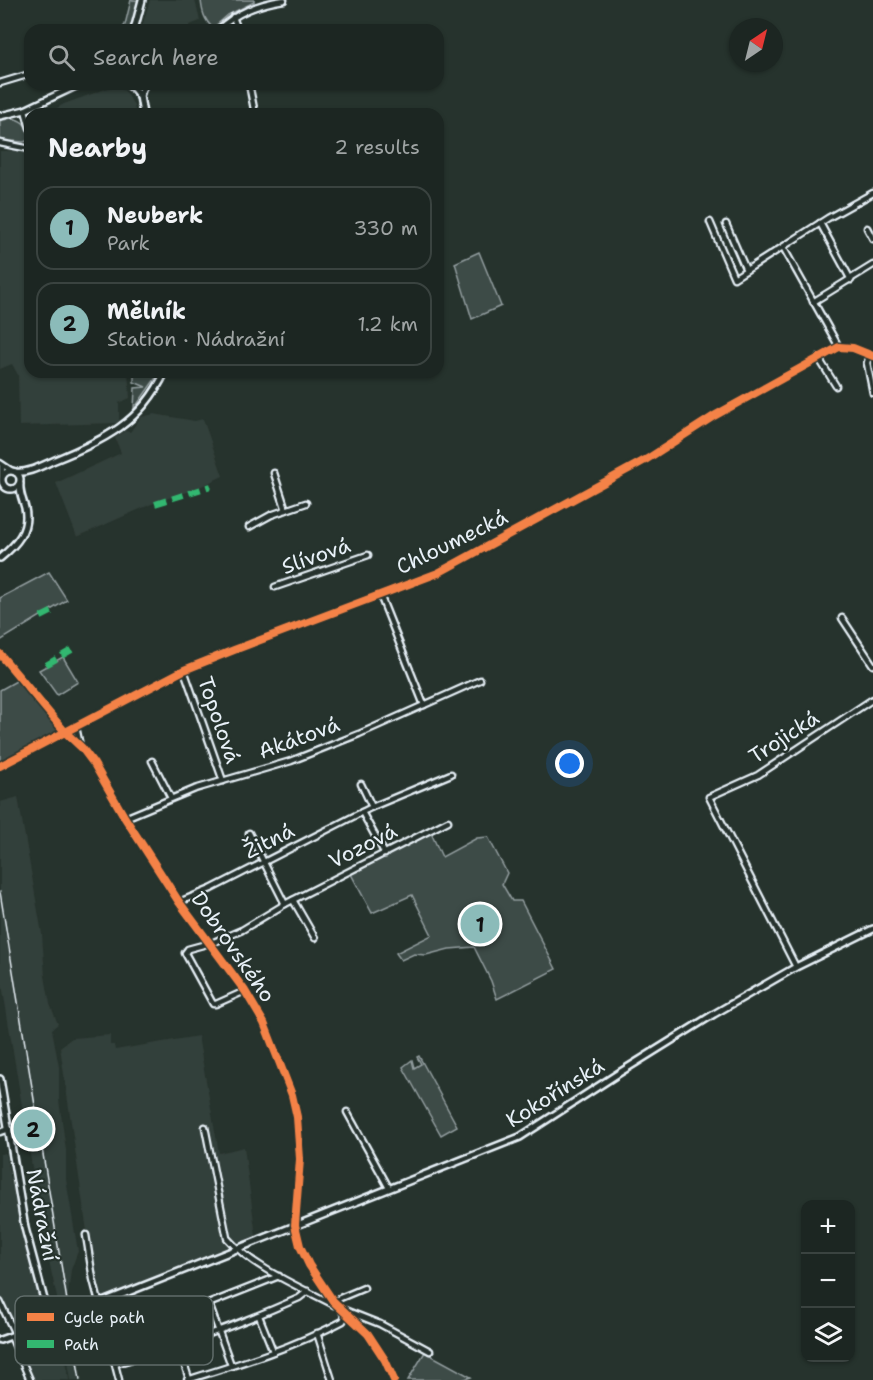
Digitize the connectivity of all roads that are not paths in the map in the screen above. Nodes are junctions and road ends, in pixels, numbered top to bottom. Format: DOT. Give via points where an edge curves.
graph roads {
  1 [pos="142,0"];
  2 [pos="284,0"];
  3 [pos="267,1"];
  4 [pos="233,17"];
  5 [pos="136,24"];
  6 [pos="225,24"];
  7 [pos="236,24"];
  8 [pos="24,77"];
  9 [pos="0,83"];
  10 [pos="67,90"];
  11 [pos="133,90"];
  12 [pos="141,90"];
  13 [pos="250,90"];
  14 [pos="140,99"];
  15 [pos="29,108"];
  16 [pos="142,108"];
  17 [pos="254,108"];
  18 [pos="24,110"];
  19 [pos="0,116"];
  20 [pos="0,143"];
  21 [pos="24,148"];
  22 [pos="873,193"];
  23 [pos="710,222"];
  24 [pos="820,223"];
  25 [pos="726,224"];
  26 [pos="867,228"];
  27 [pos="873,239"];
  28 [pos="783,247"];
  29 [pos="873,265"];
  30 [pos="746,270"];
  31 [pos="851,280"];
  32 [pos="813,302"];
  33 [pos="839,347"];
  34 [pos="871,355"];
  35 [pos="818,357"];
  36 [pos="161,378"];
  37 [pos="836,386"];
  38 [pos="873,393"];
  39 [pos="0,464"];
  40 [pos="30,470"];
  41 [pos="14,472"];
  42 [pos="274,473"];
  43 [pos="2,477"];
  44 [pos="20,483"];
  45 [pos="11,490"];
  46 [pos="21,499"];
  47 [pos="306,503"];
  48 [pos="286,510"];
  49 [pos="249,527"];
  50 [pos="368,555"];
  51 [pos="0,558"];
  52 [pos="275,587"];
  53 [pos="380,595"];
  54 [pos="842,618"];
  55 [pos="0,654"];
  56 [pos="873,665"];
  57 [pos="184,670"];
  58 [pos="480,680"];
  59 [pos="873,699"];
  60 [pos="424,705"];
  61 [pos="76,727"];
  62 [pos="66,733"];
  63 [pos="80,746"];
  64 [pos="152,761"];
  65 [pos="0,766"];
  66 [pos="451,774"];
  67 [pos="223,781"];
  68 [pos="361,784"];
  69 [pos="171,798"];
  70 [pos="372,807"];
  71 [pos="362,812"];
  72 [pos="125,818"];
  73 [pos="448,821"];
  74 [pos="249,833"];
  75 [pos="385,854"];
  76 [pos="263,863"];
  77 [pos="293,900"];
  78 [pos="179,902"];
  79 [pos="285,904"];
  80 [pos="873,928"];
  81 [pos="315,938"];
  82 [pos="208,942"];
  83 [pos="796,967"];
  84 [pos="245,991"];
  85 [pos="0,1079"];
  86 [pos="347,1112"];
  87 [pos="206,1127"];
  88 [pos="9,1129"];
  89 [pos="0,1132"];
  90 [pos="389,1188"];
  91 [pos="295,1225"];
  92 [pos="86,1235"];
  93 [pos="236,1249"];
  94 [pos="279,1276"];
  95 [pos="364,1288"];
  96 [pos="308,1291"];
  97 [pos="43,1296"];
  98 [pos="97,1296"];
  99 [pos="116,1296"];
  100 [pos="333,1301"];
  101 [pos="0,1302"];
  102 [pos="213,1302"];
  103 [pos="341,1308"];
  104 [pos="213,1315"];
  105 [pos="259,1316"];
  106 [pos="219,1331"];
  107 [pos="213,1333"];
  108 [pos="317,1333"];
  109 [pos="15,1335"];
  110 [pos="11,1336"];
  111 [pos="0,1340"];
  112 [pos="15,1345"];
  113 [pos="273,1351"];
  114 [pos="430,1351"];
  115 [pos="24,1365"];
  116 [pos="115,1365"];
  117 [pos="184,1365"];
  118 [pos="231,1365"];
  119 [pos="30,1380"];
  120 [pos="119,1380"];
  121 [pos="188,1380"];
  122 [pos="332,1380"];
  123 [pos="394,1380"];
  1 -- 5 [label="main road"];
  2 -- 3 [label="street"];
  3 -- 4 [label="street"];
  4 -- 6 [label="street"];
  4 -- 7 [label="street"];
  8 -- 9 [label="street"];
  10 -- 15 [label="main road"];
  11 -- 14 [label="main road"];
  12 -- 14 [label="main road"];
  13 -- 17 [label="street"];
  14 -- 16 [label="main road"];
  18 -- 19 [label="main road"];
  20 -- 21 [label="street"];
  22 -- 24 [label="street"];
  23 -- 30 [label="street" via="734,278"];
  24 -- 28 [label="street"];
  24 -- 31 [label="street"];
  25 -- 30 [label="street"];
  26 -- 27 [label="street"];
  28 -- 30 [label="street"];
  28 -- 32 [label="street"];
  29 -- 31 [label="street"];
  31 -- 32 [label="street"];
  32 -- 33 [label="street"];
  33 -- 34 [label="street"];
  33 -- 35 [label="street, Chloumecká"];
  34 -- 38 [label="street" via="867,363"];
  35 -- 37 [label="street"];
  35 -- 53 [label="street, Chloumecká" via="579,498 438,573"];
  36 -- 40 [label="main road" via="145,404 115,432"];
  39 -- 41 [label="street"];
  39 -- 43 [label="street"];
  40 -- 41 [label="main road"];
  40 -- 44 [label="main road"];
  41 -- 43 [label="main road"];
  41 -- 44 [label="main road"];
  42 -- 48 [label="street"];
  43 -- 45 [label="main road" via="3,486"];
  44 -- 45 [label="main road"];
  44 -- 46 [label="main road"];
  45 -- 46 [label="main road"];
  46 -- 51 [label="main road" via="26,513 25,528 17,543"];
  47 -- 48 [label="street"];
  48 -- 49 [label="street"];
  50 -- 52 [label="street, Slívová"];
  53 -- 57 [label="street, Chloumecká"];
  53 -- 60 [label="street"];
  54 -- 56 [label="street"];
  55 -- 62 [label="street, Dobrovského"];
  57 -- 61 [label="street, Chloumecká"];
  57 -- 67 [label="street, Topolová"];
  58 -- 60 [label="street, Akátová"];
  59 -- 83 [label="street, Trojická" via="758,775 709,796"];
  60 -- 67 [label="street, Akátová" via="291,761"];
  61 -- 62 [label="street, Chloumecká"];
  61 -- 63 [label="street, Dobrovského"];
  62 -- 63 [label="street, Dobrovského"];
  62 -- 65 [label="street, Chloumecká"];
  63 -- 72 [label="street, Dobrovského"];
  64 -- 69 [label="street"];
  66 -- 70 [label="street, Žitná"];
  67 -- 69 [label="street, Akátová"];
  68 -- 70 [label="street"];
  69 -- 72 [label="street, Akátová"];
  70 -- 71 [label="street, Žitná"];
  71 -- 75 [label="street"];
  71 -- 76 [label="street, Žitná"];
  72 -- 78 [label="street, Dobrovského"];
  73 -- 75 [label="street, Vozová"];
  74 -- 76 [label="street"];
  75 -- 77 [label="street, Vozová"];
  76 -- 78 [label="street, Žitná"];
  76 -- 79 [label="street"];
  77 -- 79 [label="street, Vozová"];
  77 -- 81 [label="street"];
  78 -- 82 [label="street, Dobrovského"];
  79 -- 82 [label="street, Vozová" via="242,930"];
  80 -- 83 [label="main road, Kokořínská"];
  82 -- 84 [label="street, Dobrovského"];
  82 -- 84 [label="street, Vozová" via="185,953 211,1002 216,1004"];
  83 -- 90 [label="main road, Kokořínská" via="639,1060 520,1137"];
  84 -- 91 [label="street, Dobrovského" via="264,1023 297,1117 300,1159"];
  85 -- 88 [label="main road, Nádražní"];
  86 -- 90 [label="street"];
  87 -- 93 [label="street" via="227,1238"];
  88 -- 89 [label="street"];
  88 -- 97 [label="main road, Nádražní" via="25,1228"];
  90 -- 91 [label="main road, Kokořínská"];
  91 -- 93 [label="main road, Kokořínská"];
  91 -- 100 [label="street" via="309,1265"];
  92 -- 98 [label="street"];
  93 -- 94 [label="street"];
  93 -- 99 [label="main road, Kokořínská"];
  94 -- 96 [label="street"];
  94 -- 102 [label="street"];
  95 -- 100 [label="street"];
  96 -- 103 [label="street"];
  96 -- 105 [label="street"];
  100 -- 103 [label="street"];
  101 -- 110 [label="street"];
  103 -- 108 [label="street" via="344,1320"];
  103 -- 114 [label="street"];
  103 -- 123 [label="street" via="368,1334"];
  104 -- 106 [label="street"];
  105 -- 106 [label="street"];
  105 -- 113 [label="street"];
  106 -- 107 [label="street"];
  106 -- 118 [label="street"];
  108 -- 113 [label="street"];
  108 -- 122 [label="street"];
  109 -- 110 [label="main road, Kokořínská"];
  110 -- 111 [label="main road, Kokořínská"];
  110 -- 112 [label="street"];
  113 -- 118 [label="street"];
  115 -- 119 [label="street"];
  116 -- 120 [label="street"];
  117 -- 121 [label="street"];
  118 -- 121 [label="street"];
}
